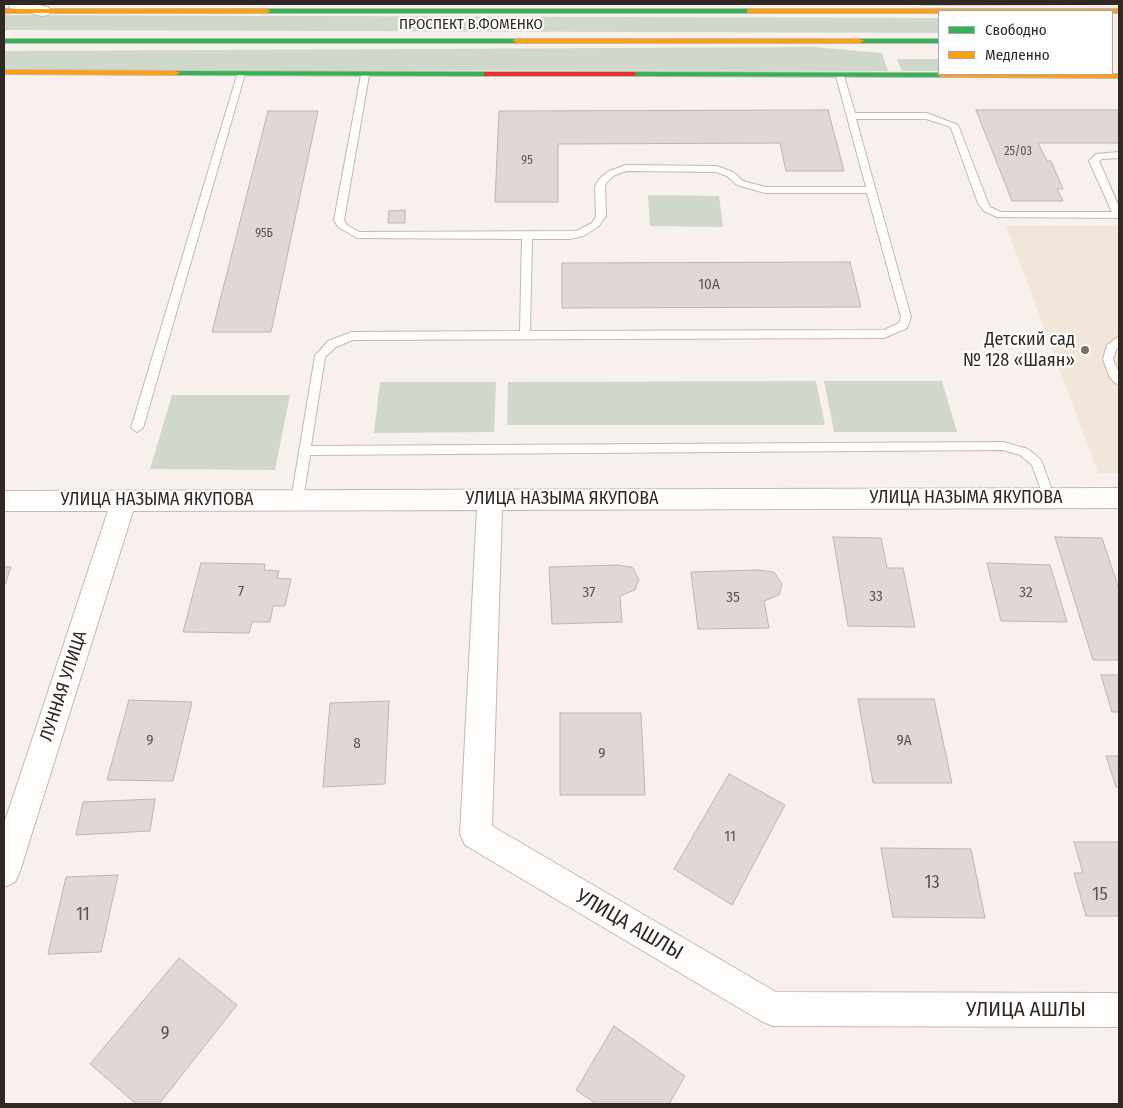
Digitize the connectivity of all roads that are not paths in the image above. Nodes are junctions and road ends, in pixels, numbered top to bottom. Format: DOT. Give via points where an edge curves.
graph roads {
  1 [pos="16,4"];
  2 [pos="4,11"];
  3 [pos="42,11"];
  4 [pos="938,11"];
  5 [pos="4,40"];
  6 [pos="938,41"];
  7 [pos="4,72"];
  8 [pos="241,74"];
  9 [pos="365,75"];
  10 [pos="840,76"];
  11 [pos="1119,76"];
  12 [pos="851,116"];
  13 [pos="1119,155"];
  14 [pos="871,190"];
  15 [pos="1118,217"];
  16 [pos="527,236"];
  17 [pos="525,335"];
  18 [pos="1119,340"];
  19 [pos="1119,380"];
  20 [pos="137,428"];
  21 [pos="304,451"];
  22 [pos="1049,498"];
  23 [pos="1119,498"];
  24 [pos="124,500"];
  25 [pos="297,500"];
  26 [pos="490,500"];
  27 [pos="4,501"];
  28 [pos="4,872"];
  29 [pos="1119,1010"];
  1 -- 3 [label="street"];
  2 -- 3 [label="main road, ПРОСПЕКТ В.ФОМЕНКО"];
  3 -- 4 [label="main road, ПРОСПЕКТ В.ФОМЕНКО"];
  5 -- 6 [label="main road, ПРОСПЕКТ В.ФОМЕНКО"];
  7 -- 8 [label="main road"];
  8 -- 9 [label="main road"];
  8 -- 20 [label="lane"];
  9 -- 10 [label="main road"];
  9 -- 16 [label="lane" via="339,220 343,227 365,236"];
  10 -- 11 [label="main road"];
  10 -- 12 [label="lane"];
  12 -- 14 [label="lane"];
  12 -- 15 [label="lane" via="927,116 951,124 955,127 982,203 993,212 1008,216"];
  13 -- 15 [label="lane" via="1099,156 1094,161"];
  14 -- 16 [label="lane" via="765,190 740,183 717,169 626,168 606,176 600,186 601,216 595,225 570,236"];
  14 -- 17 [label="lane" via="906,317 903,325 891,332"];
  16 -- 17 [label="lane"];
  17 -- 21 [label="lane" via="352,336 332,344 320,356"];
  18 -- 19 [label="lane" via="1108,360"];
  21 -- 22 [label="lane" via="1003,446 1024,452 1037,463"];
  21 -- 25 [label="lane"];
  22 -- 23 [label="street, УЛИЦА НАЗЫМА ЯКУПОВА"];
  22 -- 26 [label="street, УЛИЦА НАЗЫМА ЯКУПОВА"];
  24 -- 25 [label="street, УЛИЦА НАЗЫМА ЯКУПОВА"];
  24 -- 27 [label="street, УЛИЦА НАЗЫМА ЯКУПОВА"];
  24 -- 28 [label="street, ЛУННАЯ УЛИЦА"];
  25 -- 26 [label="street, УЛИЦА НАЗЫМА ЯКУПОВА"];
  26 -- 29 [label="street, УЛИЦА АШЛЫ" via="476,834 773,1009"];
}
